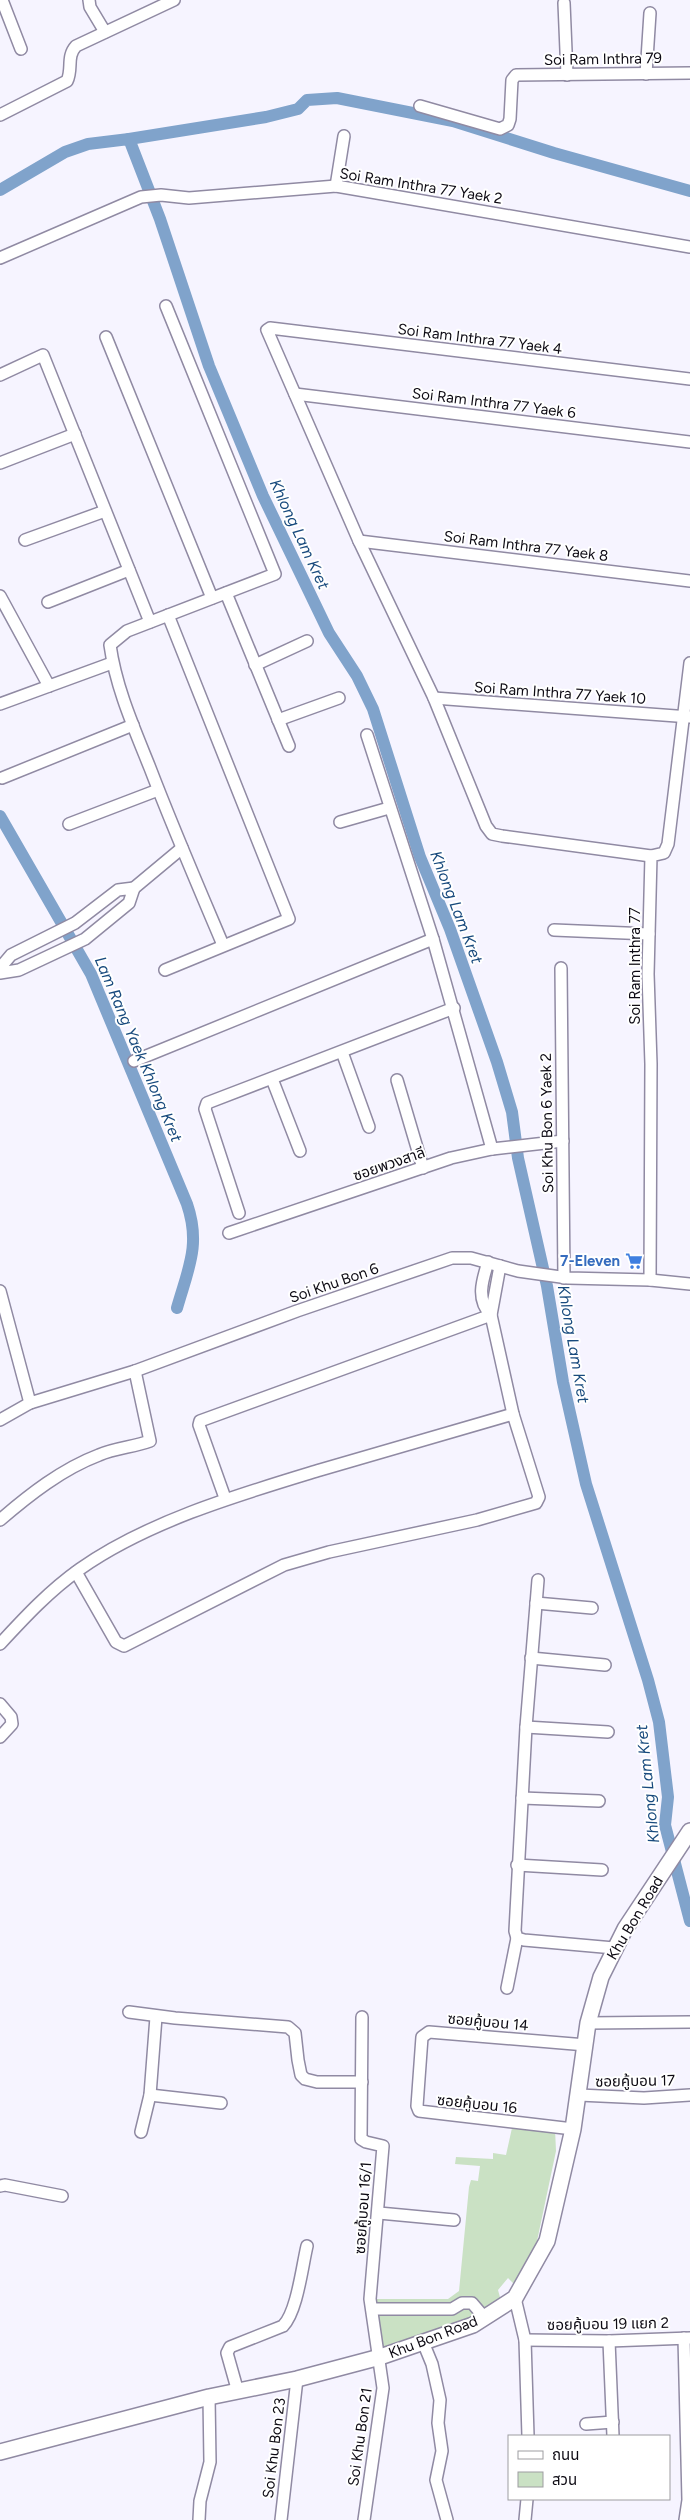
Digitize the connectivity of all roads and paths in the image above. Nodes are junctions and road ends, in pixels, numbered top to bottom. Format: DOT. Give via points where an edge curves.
graph roads {
  1 [pos="2,0"];
  2 [pos="89,0"];
  3 [pos="174,0"];
  4 [pos="564,3"];
  5 [pos="650,13"];
  6 [pos="105,32"];
  7 [pos="21,49"];
  8 [pos="690,73"];
  9 [pos="646,74"];
  10 [pos="567,75"];
  11 [pos="420,106"];
  12 [pos="0,115"];
  13 [pos="344,136"];
  14 [pos="336,186"];
  15 [pos="690,247"];
  16 [pos="0,258"];
  17 [pos="166,306"];
  18 [pos="106,337"];
  19 [pos="0,375"];
  20 [pos="690,379"];
  21 [pos="295,394"];
  22 [pos="75,434"];
  23 [pos="690,442"];
  24 [pos="0,463"];
  25 [pos="105,511"];
  26 [pos="25,540"];
  27 [pos="359,541"];
  28 [pos="129,570"];
  29 [pos="690,581"];
  30 [pos="226,593"];
  31 [pos="0,596"];
  32 [pos="212,598"];
  33 [pos="48,602"];
  34 [pos="168,615"];
  35 [pos="150,622"];
  36 [pos="307,641"];
  37 [pos="112,663"];
  38 [pos="690,664"];
  39 [pos="255,665"];
  40 [pos="49,686"];
  41 [pos="338,698"];
  42 [pos="434,698"];
  43 [pos="0,704"];
  44 [pos="687,717"];
  45 [pos="278,720"];
  46 [pos="133,725"];
  47 [pos="367,735"];
  48 [pos="289,746"];
  49 [pos="2,778"];
  50 [pos="158,790"];
  51 [pos="389,808"];
  52 [pos="340,822"];
  53 [pos="69,824"];
  54 [pos="182,848"];
  55 [pos="651,856"];
  56 [pos="134,888"];
  57 [pos="554,930"];
  58 [pos="649,934"];
  59 [pos="433,939"];
  60 [pos="223,945"];
  61 [pos="0,968"];
  62 [pos="561,968"];
  63 [pos="165,970"];
  64 [pos="0,972"];
  65 [pos="454,1008"];
  66 [pos="342,1052"];
  67 [pos="134,1061"];
  68 [pos="272,1079"];
  69 [pos="397,1080"];
  70 [pos="369,1127"];
  71 [pos="563,1141"];
  72 [pos="494,1149"];
  73 [pos="300,1151"];
  74 [pos="423,1168"];
  75 [pos="239,1213"];
  76 [pos="229,1233"];
  77 [pos="488,1262"];
  78 [pos="500,1266"];
  79 [pos="564,1278"];
  80 [pos="650,1280"];
  81 [pos="690,1284"];
  82 [pos="0,1291"];
  83 [pos="491,1315"];
  84 [pos="135,1371"];
  85 [pos="30,1403"];
  86 [pos="513,1414"];
  87 [pos="0,1420"];
  88 [pos="225,1498"];
  89 [pos="0,1520"];
  90 [pos="76,1572"];
  91 [pos="538,1580"];
  92 [pos="536,1602"];
  93 [pos="592,1608"];
  94 [pos="0,1644"];
  95 [pos="531,1658"];
  96 [pos="605,1665"];
  97 [pos="0,1704"];
  98 [pos="526,1727"];
  99 [pos="608,1732"];
  100 [pos="0,1737"];
  101 [pos="522,1798"];
  102 [pos="599,1801"];
  103 [pos="686,1837"];
  104 [pos="517,1865"];
  105 [pos="602,1870"];
  106 [pos="517,1938"];
  107 [pos="614,1948"];
  108 [pos="507,1988"];
  109 [pos="129,2012"];
  110 [pos="156,2016"];
  111 [pos="362,2017"];
  112 [pos="690,2022"];
  113 [pos="588,2023"];
  114 [pos="586,2046"];
  115 [pos="420,2071"];
  116 [pos="362,2082"];
  117 [pos="150,2095"];
  118 [pos="579,2095"];
  119 [pos="690,2095"];
  120 [pos="221,2103"];
  121 [pos="573,2129"];
  122 [pos="141,2132"];
  123 [pos="0,2186"];
  124 [pos="62,2196"];
  125 [pos="379,2213"];
  126 [pos="454,2220"];
  127 [pos="307,2246"];
  128 [pos="515,2298"];
  129 [pos="372,2309"];
  130 [pos="484,2317"];
  131 [pos="687,2338"];
  132 [pos="526,2340"];
  133 [pos="609,2341"];
  134 [pos="423,2342"];
  135 [pos="380,2357"];
  136 [pos="297,2379"];
  137 [pos="238,2392"];
  138 [pos="209,2397"];
  139 [pos="613,2422"];
  140 [pos="586,2424"];
  141 [pos="528,2435"];
  142 [pos="613,2435"];
  143 [pos="0,2452"];
  144 [pos="527,2500"];
  145 [pos="199,2520"];
  146 [pos="281,2520"];
  147 [pos="364,2520"];
  148 [pos="447,2520"];
  149 [pos="525,2520"];
  150 [pos="684,2520"];
  1 -- 7 [label="street"];
  2 -- 6 [label="street"];
  3 -- 6 [label="street"];
  4 -- 10 [label="street"];
  5 -- 9 [label="street"];
  6 -- 12 [label="street" via="71,51 67,81"];
  8 -- 9 [label="street, Soi Ram Inthra 79"];
  9 -- 10 [label="street, Soi Ram Inthra 79"];
  10 -- 11 [label="street, Soi Ram Inthra 79" via="516,75 512,80 510,119 508,125 500,129"];
  13 -- 14 [label="street"];
  14 -- 15 [label="street, Soi Ram Inthra 77 Yaek 2"];
  14 -- 16 [label="street, Soi Ram Inthra 77 Yaek 2" via="189,198 161,194 141,197"];
  17 -- 30 [label="street" via="275,574"];
  18 -- 32 [label="street"];
  19 -- 22 [label="street" via="44,355"];
  20 -- 21 [label="street, Soi Ram Inthra 77 Yaek 4" via="270,328 267,330"];
  21 -- 23 [label="street, Soi Ram Inthra 77 Yaek 6"];
  21 -- 27 [label="street"];
  22 -- 24 [label="street"];
  22 -- 25 [label="street"];
  25 -- 26 [label="street"];
  25 -- 28 [label="street"];
  27 -- 29 [label="street, Soi Ram Inthra 77 Yaek 8"];
  27 -- 42 [label="street"];
  28 -- 33 [label="street"];
  28 -- 35 [label="street"];
  30 -- 32 [label="street"];
  30 -- 39 [label="street"];
  31 -- 40 [label="street"];
  32 -- 34 [label="street"];
  34 -- 35 [label="street"];
  34 -- 60 [label="street" via="289,919"];
  35 -- 37 [label="street" via="127,631 110,645"];
  36 -- 39 [label="street"];
  37 -- 40 [label="street"];
  37 -- 46 [label="street"];
  38 -- 44 [label="street"];
  39 -- 45 [label="street"];
  40 -- 43 [label="street"];
  41 -- 45 [label="street"];
  42 -- 44 [label="street, Soi Ram Inthra 77 Yaek 10"];
  42 -- 55 [label="street" via="492,834"];
  44 -- 55 [label="street" via="668,844 664,853"];
  45 -- 48 [label="street"];
  46 -- 49 [label="street"];
  46 -- 50 [label="street"];
  47 -- 51 [label="street"];
  50 -- 53 [label="street"];
  50 -- 54 [label="street"];
  51 -- 52 [label="street"];
  51 -- 59 [label="street"];
  54 -- 56 [label="street"];
  54 -- 60 [label="street"];
  55 -- 58 [label="street, Soi Ram Inthra 77"];
  56 -- 61 [label="street" via="118,890 75,923 11,955"];
  56 -- 64 [label="street" via="129,903 85,939 19,970"];
  57 -- 58 [label="street"];
  58 -- 80 [label="street, Soi Ram Inthra 77"];
  59 -- 65 [label="street"];
  59 -- 67 [label="street"];
  60 -- 63 [label="street"];
  62 -- 71 [label="street, Soi Khu Bon 6 Yaek 2"];
  65 -- 66 [label="street"];
  65 -- 72 [label="street"];
  66 -- 68 [label="street"];
  66 -- 70 [label="street"];
  68 -- 73 [label="street"];
  68 -- 75 [label="street" via="205,1105 204,1109"];
  69 -- 74 [label="street"];
  71 -- 72 [label="street, ซอยพวงสาลี"];
  71 -- 79 [label="street, Soi Khu Bon 6 Yaek 2"];
  72 -- 74 [label="street, ซอยพวงสาลี" via="450,1158"];
  74 -- 76 [label="street, ซอยพวงสาลี"];
  77 -- 78 [label="street, Soi Khu Bon 6"];
  77 -- 83 [label="street" via="481,1296 484,1308"];
  77 -- 84 [label="street, Soi Khu Bon 6" via="452,1258"];
  78 -- 79 [label="street, Soi Khu Bon 6"];
  78 -- 83 [label="street"];
  79 -- 80 [label="street, Soi Khu Bon 6"];
  80 -- 81 [label="street, Soi Khu Bon 6"];
  82 -- 85 [label="street"];
  83 -- 86 [label="street"];
  83 -- 88 [label="street" via="200,1421"];
  84 -- 85 [label="street, Soi Khu Bon 6"];
  84 -- 89 [label="street" via="150,1441 98,1455 63,1473 26,1497"];
  85 -- 87 [label="street, Soi Khu Bon 6"];
  86 -- 88 [label="street"];
  86 -- 90 [label="street" via="539,1497 536,1503 284,1565 124,1646 116,1642"];
  88 -- 90 [label="street" via="120,1546"];
  90 -- 94 [label="street" via="40,1600"];
  91 -- 92 [label="street"];
  92 -- 93 [label="street"];
  92 -- 95 [label="street"];
  95 -- 96 [label="street"];
  95 -- 98 [label="street"];
  97 -- 100 [label="street" via="11,1717 12,1724"];
  98 -- 99 [label="street"];
  98 -- 101 [label="street"];
  101 -- 102 [label="street"];
  101 -- 104 [label="street"];
  103 -- 107 [label="main road, Khu Bon Road"];
  104 -- 105 [label="street"];
  104 -- 106 [label="street"];
  106 -- 107 [label="street"];
  106 -- 108 [label="street"];
  107 -- 113 [label="main road, Khu Bon Road"];
  109 -- 110 [label="street"];
  110 -- 116 [label="street" via="288,2027 295,2033 301,2074 305,2078 317,2082"];
  110 -- 117 [label="street"];
  111 -- 116 [label="street, ซอยคู้บอน 16/1"];
  112 -- 113 [label="street"];
  113 -- 114 [label="main road, Khu Bon Road"];
  114 -- 115 [label="street, ซอยคู้บอน 14" via="429,2032 422,2037"];
  114 -- 118 [label="main road, Khu Bon Road"];
  115 -- 121 [label="street, ซอยคู้บอน 16" via="419,2111"];
  116 -- 125 [label="street, ซอยคู้บอน 16/1" via="361,2139 383,2146"];
  117 -- 120 [label="street"];
  117 -- 122 [label="street"];
  118 -- 119 [label="street, ซอยคู้บอน 17" via="644,2098"];
  118 -- 121 [label="main road, Khu Bon Road"];
  121 -- 128 [label="main road, Khu Bon Road" via="547,2241"];
  123 -- 124 [label="street"];
  125 -- 126 [label="street"];
  125 -- 129 [label="street, ซอยคู้บอน 16/1" via="370,2299"];
  127 -- 137 [label="street" via="287,2322 230,2347 227,2353"];
  128 -- 130 [label="main road, Khu Bon Road"];
  128 -- 132 [label="street"];
  129 -- 130 [label="street" via="452,2308 472,2303"];
  129 -- 135 [label="street, ซอยคู้บอน 16/1"];
  130 -- 134 [label="main road, Khu Bon Road" via="472,2325"];
  131 -- 133 [label="street, ซอยคู้บอน 19 แยก 2"];
  131 -- 150 [label="street" via="688,2500"];
  132 -- 133 [label="street, ซอยคู้บอน 19 แยก 2"];
  132 -- 141 [label="street"];
  133 -- 139 [label="street"];
  134 -- 135 [label="main road, Khu Bon Road"];
  134 -- 148 [label="street" via="440,2400 438,2423 442,2451 436,2480"];
  135 -- 136 [label="main road, Khu Bon Road"];
  135 -- 147 [label="street, Soi Khu Bon 21" via="384,2388"];
  136 -- 137 [label="main road, Khu Bon Road"];
  136 -- 146 [label="street, Soi Khu Bon 23"];
  137 -- 138 [label="main road, Khu Bon Road"];
  138 -- 143 [label="main road, Khu Bon Road"];
  138 -- 145 [label="street" via="210,2462 200,2501"];
  139 -- 140 [label="street"];
  139 -- 142 [label="street"];
  144 -- 149 [label="street"];
}
